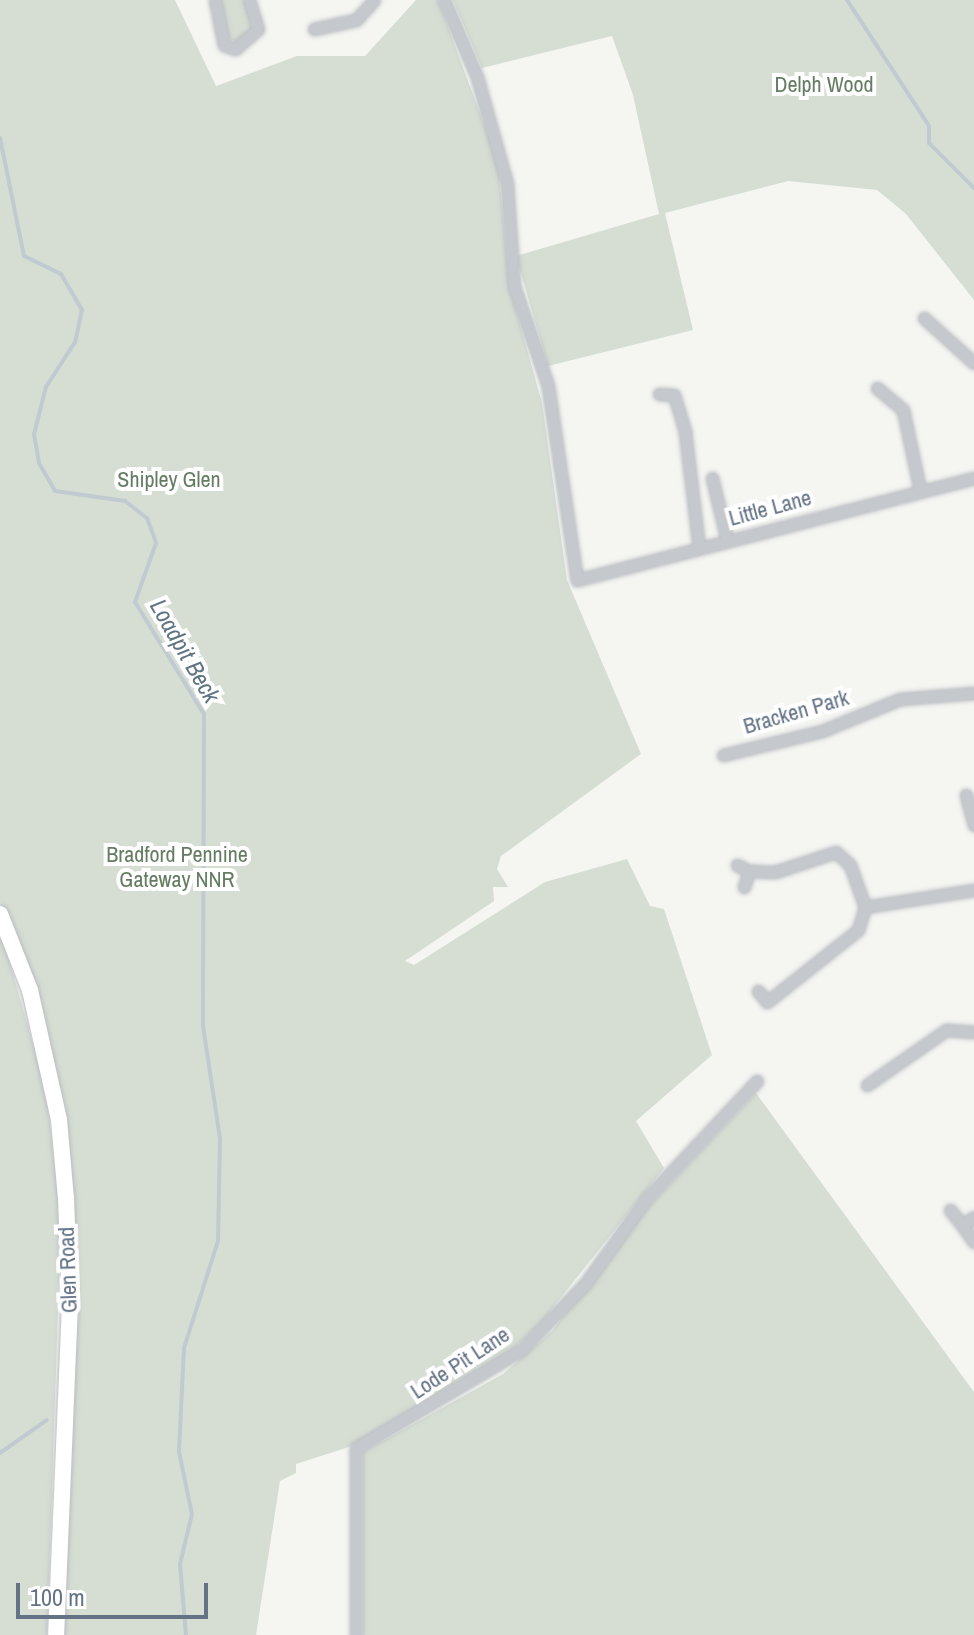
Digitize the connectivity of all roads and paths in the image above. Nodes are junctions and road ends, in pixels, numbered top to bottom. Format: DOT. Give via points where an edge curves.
graph roads {
  1 [pos="215,0"];
  2 [pos="249,0"];
  3 [pos="444,0"];
  4 [pos="366,3"];
  5 [pos="314,29"];
  6 [pos="924,318"];
  7 [pos="974,363"];
  8 [pos="877,388"];
  9 [pos="659,394"];
  10 [pos="712,478"];
  11 [pos="974,478"];
  12 [pos="920,490"];
  13 [pos="727,540"];
  14 [pos="699,548"];
  15 [pos="974,693"];
  16 [pos="723,755"];
  17 [pos="966,795"];
  18 [pos="974,825"];
  19 [pos="737,865"];
  20 [pos="749,871"];
  21 [pos="744,887"];
  22 [pos="974,890"];
  23 [pos="865,907"];
  24 [pos="0,914"];
  25 [pos="758,991"];
  26 [pos="974,1032"];
  27 [pos="757,1081"];
  28 [pos="867,1085"];
  29 [pos="950,1210"];
  30 [pos="974,1217"];
  31 [pos="962,1225"];
  32 [pos="974,1242"];
  33 [pos="56,1635"];
  34 [pos="356,1635"];
  1 -- 2 [label="street" via="224,45 235,49 258,29"];
  3 -- 14 [label="street, Little Lane" via="477,77 507,184 514,286 548,386 577,580"];
  4 -- 5 [label="street" via="356,20"];
  6 -- 7 [label="street"];
  8 -- 12 [label="street" via="903,410"];
  9 -- 14 [label="street" via="674,395 685,432"];
  10 -- 13 [label="street"];
  11 -- 12 [label="street, Little Lane"];
  12 -- 13 [label="street, Little Lane"];
  13 -- 14 [label="street, Little Lane"];
  15 -- 16 [label="street, Bracken Park" via="900,699 822,731"];
  17 -- 18 [label="street"];
  19 -- 20 [label="street"];
  20 -- 21 [label="street"];
  20 -- 23 [label="street" via="775,872 836,852 850,865"];
  22 -- 23 [label="street"];
  23 -- 25 [label="street" via="858,930 767,1002"];
  24 -- 33 [label="street, Glen Road" via="30,990 59,1120 64,1182 70,1304"];
  26 -- 28 [label="street" via="946,1030"];
  27 -- 34 [label="street, Lode Pit Lane" via="521,1350 356,1448"];
  29 -- 31 [label="street"];
  30 -- 31 [label="street"];
  31 -- 32 [label="street"];
}
